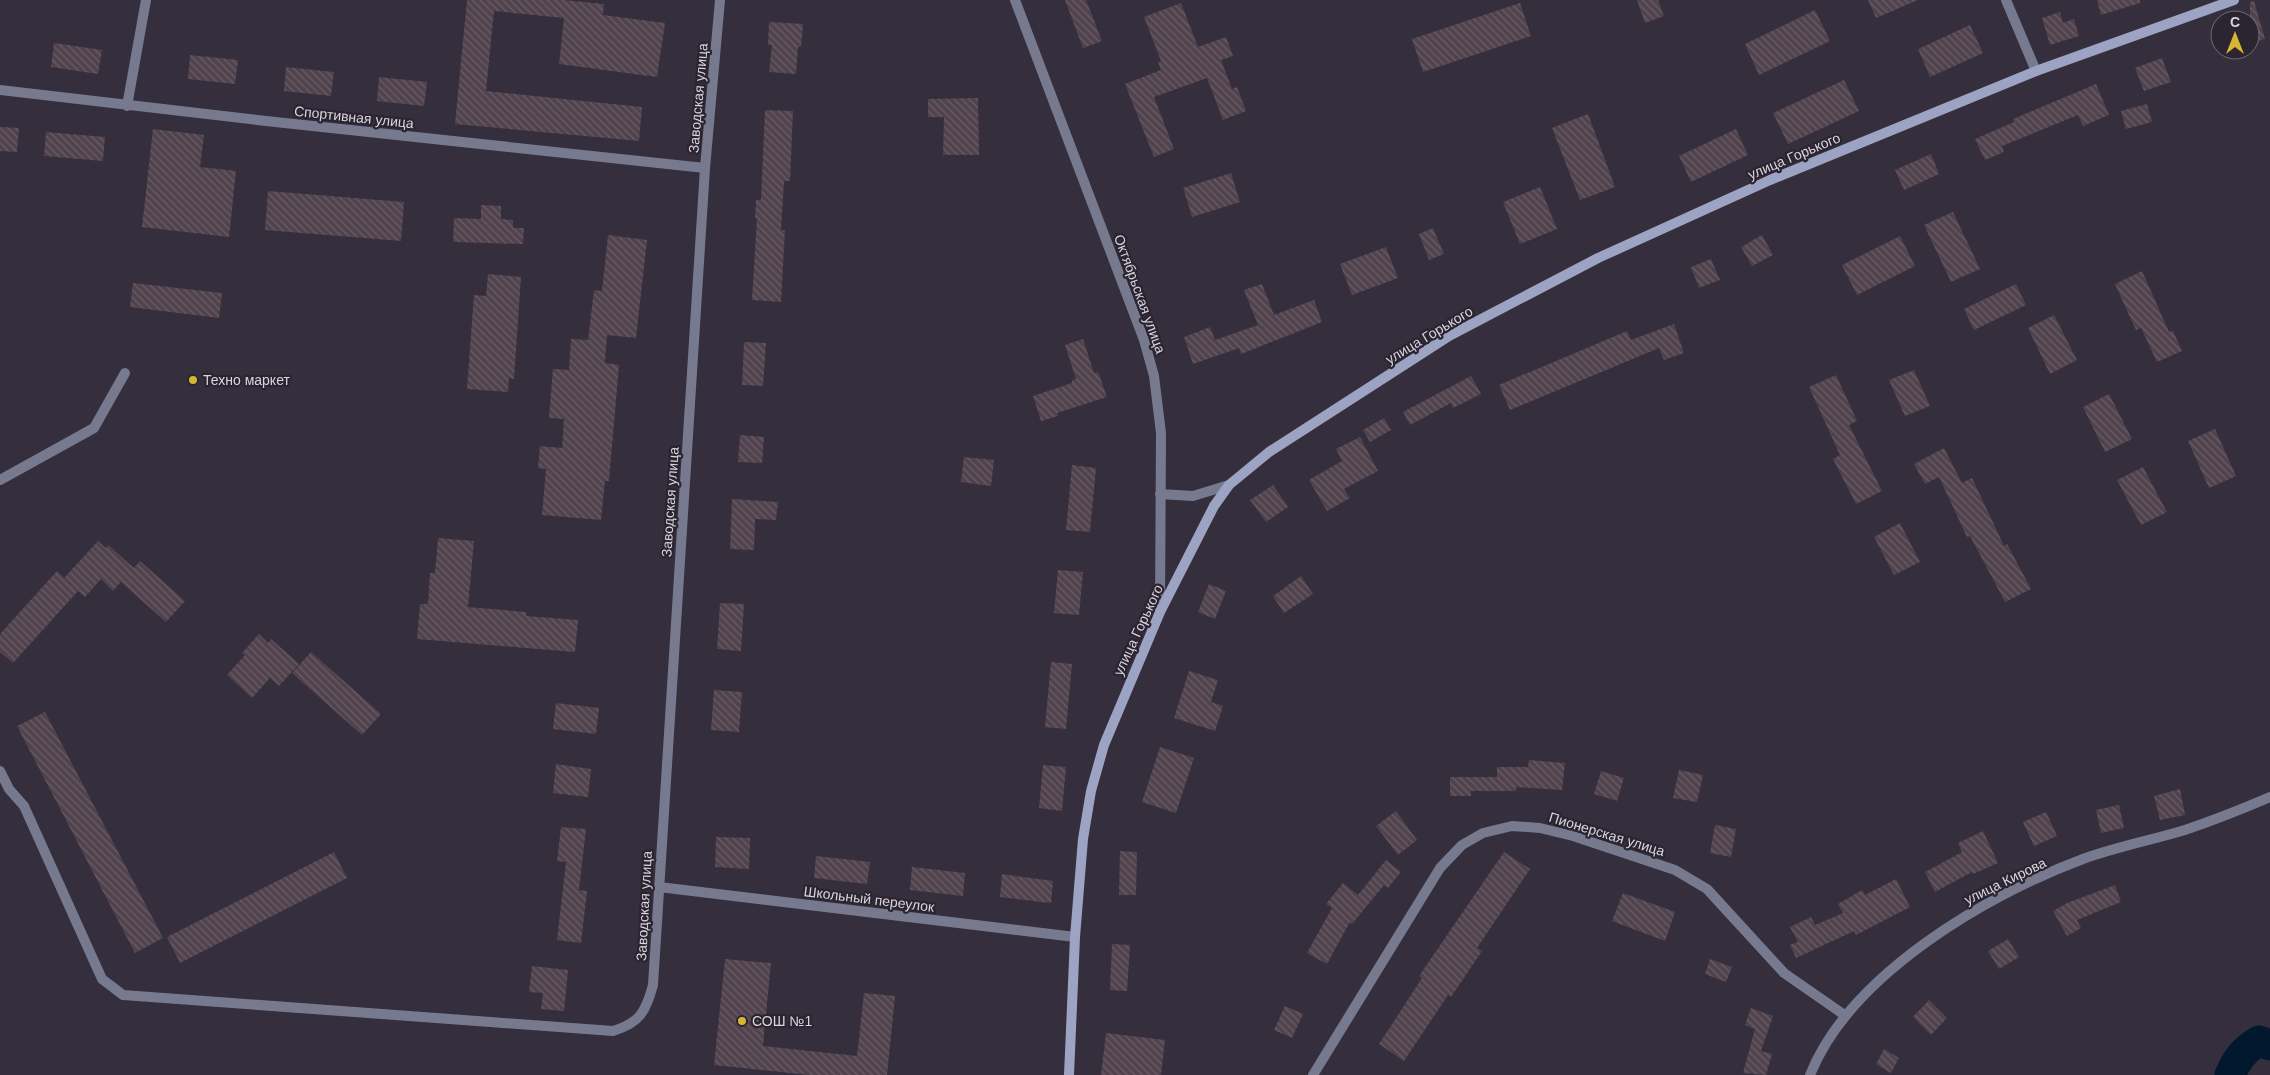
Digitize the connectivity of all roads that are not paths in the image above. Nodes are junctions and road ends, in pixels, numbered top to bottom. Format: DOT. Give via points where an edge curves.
graph roads {
  1 [pos="146,0"];
  2 [pos="720,0"];
  3 [pos="1015,0"];
  4 [pos="2006,0"];
  5 [pos="2234,0"];
  6 [pos="2036,70"];
  7 [pos="0,90"];
  8 [pos="127,106"];
  9 [pos="705,168"];
  10 [pos="125,373"];
  11 [pos="0,480"];
  12 [pos="1229,485"];
  13 [pos="1160,494"];
  14 [pos="1160,612"];
  15 [pos="0,771"];
  16 [pos="2270,797"];
  17 [pos="659,887"];
  18 [pos="1076,938"];
  19 [pos="1846,1016"];
  20 [pos="1069,1075"];
  21 [pos="1313,1075"];
  22 [pos="1810,1075"];
  1 -- 8 [label="street"];
  2 -- 9 [label="street, Заводская улица"];
  3 -- 13 [label="street, Октябрьская улица" via="1144,340 1154,376 1161,433"];
  4 -- 6 [label="street"];
  5 -- 6 [label="main road, улица Горького"];
  6 -- 12 [label="main road, улица Горького" via="1770,180 1598,258 1449,336 1269,452"];
  7 -- 8 [label="street, Спортивная улица"];
  8 -- 9 [label="street, Спортивная улица"];
  9 -- 17 [label="street, Заводская улица"];
  10 -- 11 [label="street" via="94,428"];
  12 -- 13 [label="street" via="1193,496"];
  12 -- 14 [label="main road, улица Горького" via="1214,506"];
  13 -- 14 [label="street, Октябрьская улица"];
  14 -- 18 [label="main road, улица Горького" via="1104,745 1091,791 1083,839"];
  15 -- 17 [label="street, Заводская улица" via="9,789 24,806 102,979 123,995 613,1031 639,1018 648,1006 653,985"];
  16 -- 19 [label="street, улица Кирова" via="2185,830 2084,859 2024,884 1955,921 1911,952"];
  17 -- 18 [label="street, Школьный переулок"];
  18 -- 20 [label="main road, улица Горького"];
  19 -- 21 [label="street, Пионерская улица" via="1784,974 1707,889 1675,870 1573,836 1540,828 1512,826 1483,833 1462,845 1440,868"];
  19 -- 22 [label="street, улица Кирова"];
}
